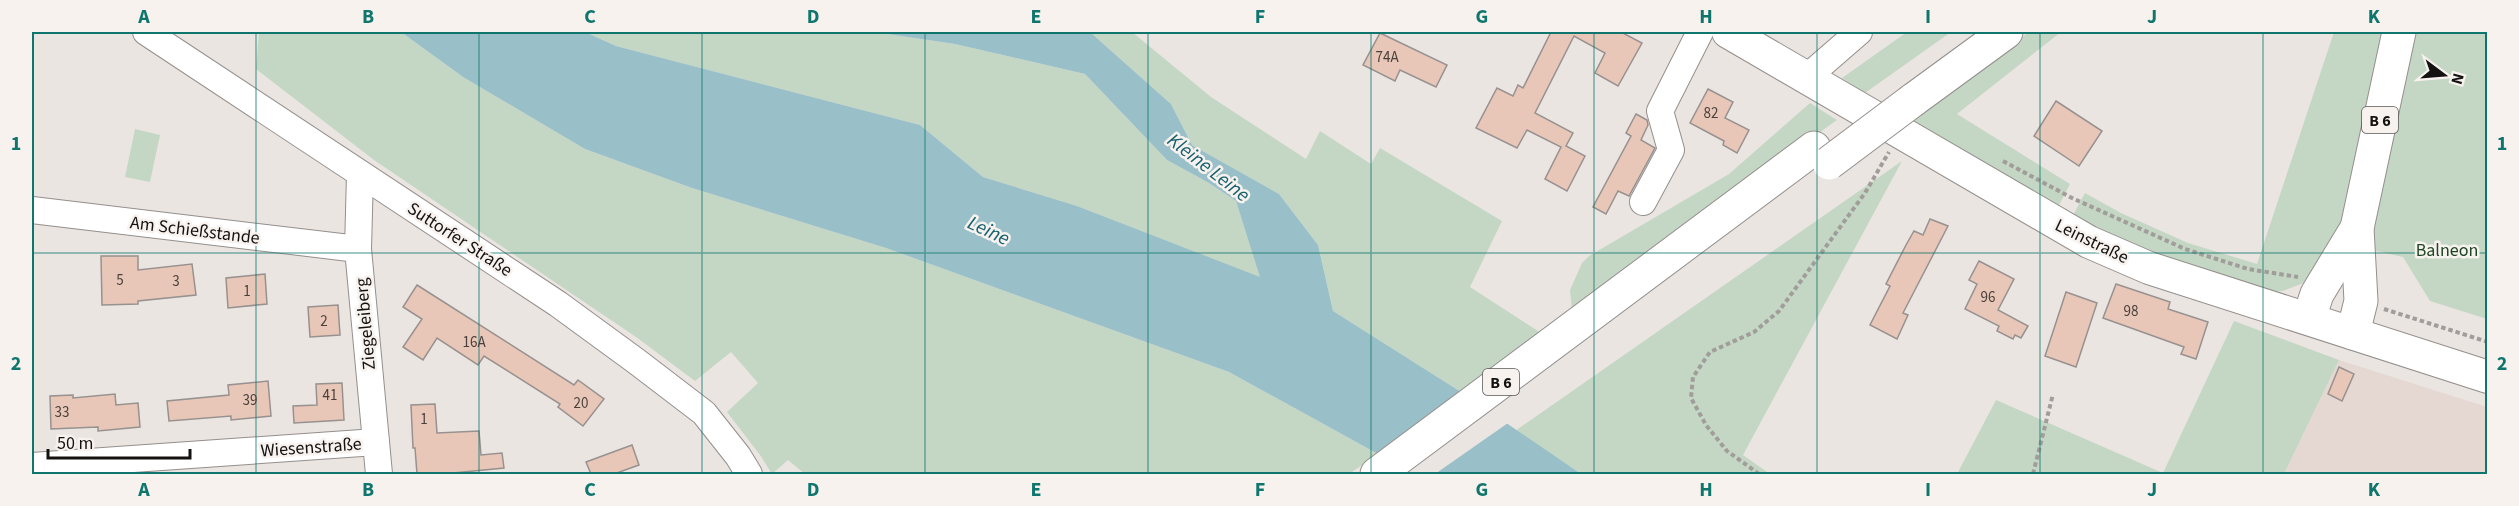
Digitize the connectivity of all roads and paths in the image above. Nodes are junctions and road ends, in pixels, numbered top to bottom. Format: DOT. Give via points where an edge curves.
graph roads {
  1 [pos="146,32"];
  2 [pos="1700,32"];
  3 [pos="1728,32"];
  4 [pos="1859,32"];
  5 [pos="1973,32"];
  6 [pos="2006,32"];
  7 [pos="2399,32"];
  8 [pos="1806,78"];
  9 [pos="1906,93"];
  10 [pos="1900,134"];
  11 [pos="1999,158"];
  12 [pos="360,174"];
  13 [pos="1643,202"];
  14 [pos="32,210"];
  15 [pos="2357,228"];
  16 [pos="358,249"];
  17 [pos="2321,286"];
  18 [pos="1635,295"];
  19 [pos="2361,301"];
  20 [pos="2309,318"];
  21 [pos="2353,333"];
  22 [pos="2487,342"];
  23 [pos="2487,377"];
  24 [pos="2053,394"];
  25 [pos="376,442"];
  26 [pos="32,466"];
  27 [pos="80,469"];
  28 [pos="379,474"];
  29 [pos="749,474"];
  30 [pos="1377,474"];
  31 [pos="1408,474"];
  32 [pos="1759,474"];
  33 [pos="2032,474"];
  1 -- 12 [label="street, Suttorfer Straße"];
  2 -- 13 [label="street" via="1660,111 1671,150"];
  3 -- 8 [label="main road, Leinstraße"];
  4 -- 8 [label="street"];
  5 -- 9 [label="highway, B 6"];
  6 -- 9 [label="highway, B 6"];
  7 -- 15 [label="highway, B 6"];
  8 -- 10 [label="main road, Leinstraße"];
  9 -- 18 [label="highway, B 6, bridge"];
  10 -- 20 [label="main road, Leinstraße" via="2089,242 2149,267"];
  10 -- 32 [label="path" via="1865,193 1779,311 1754,332 1710,352 1693,377 1691,398 1706,425 1728,451"];
  11 -- 17 [label="path" via="2072,198 2185,249"];
  12 -- 16 [label="street, Ziegeleiberg"];
  12 -- 29 [label="street, Suttorfer Straße" via="558,304 688,400 704,413"];
  14 -- 16 [label="street, Am Schießstande"];
  15 -- 17 [label="highway, B 6"];
  15 -- 19 [label="highway, B 6"];
  16 -- 25 [label="street, Ziegeleiberg"];
  17 -- 20 [label="highway, B 6"];
  18 -- 30 [label="highway, B 6"];
  18 -- 31 [label="highway, B 6"];
  19 -- 21 [label="highway, B 6"];
  19 -- 22 [label="path"];
  20 -- 21 [label="main road, Leinstraße"];
  21 -- 23 [label="main road, Leinstraße"];
  24 -- 33 [label="path"];
  25 -- 27 [label="street, Wiesenstraße"];
  25 -- 28 [label="street, Ziegeleiberg"];
  26 -- 27 [label="street, Wiesenstraße"];
}
